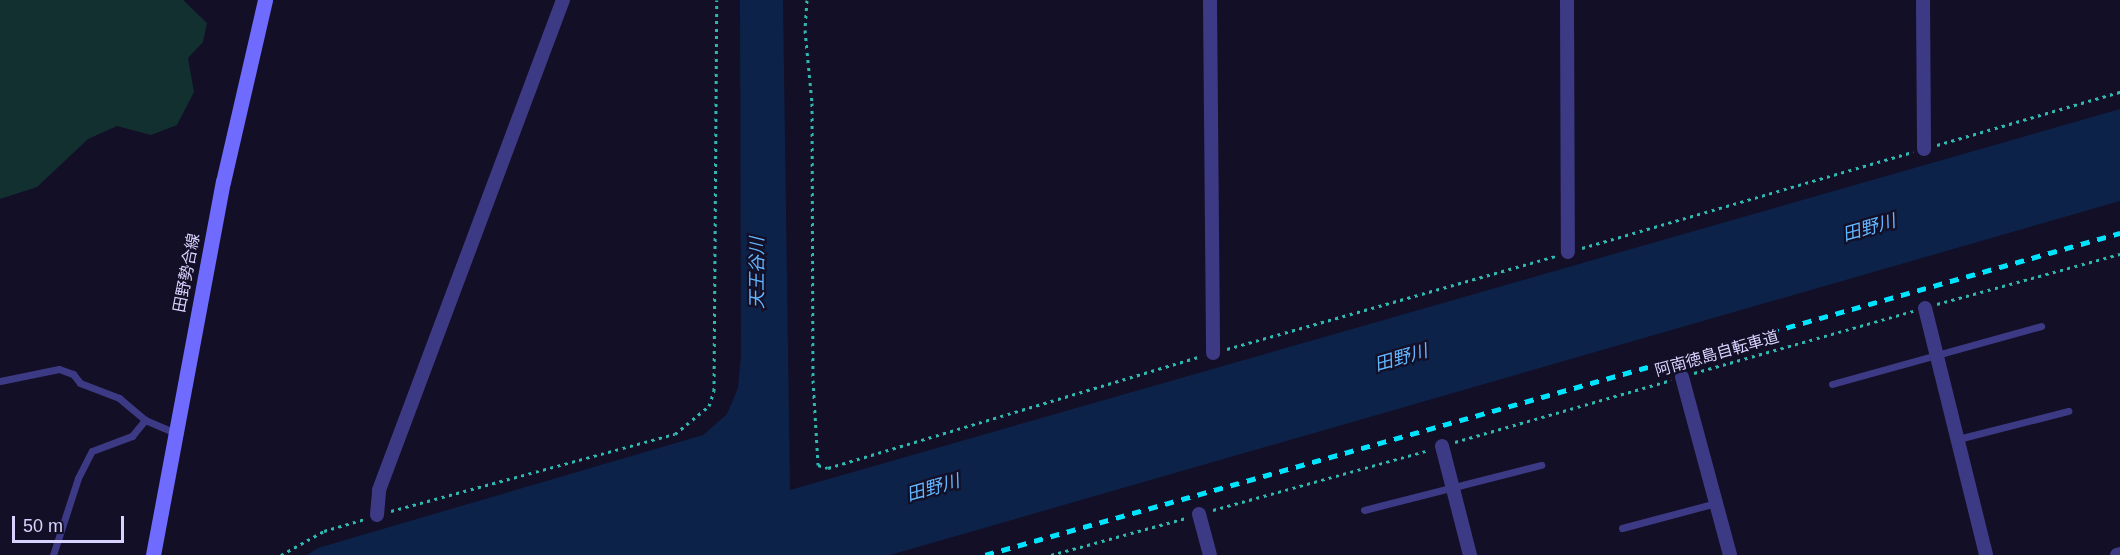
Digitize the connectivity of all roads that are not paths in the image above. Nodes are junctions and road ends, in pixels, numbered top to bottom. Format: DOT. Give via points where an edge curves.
graph roads {
  1 [pos="265,0"];
  2 [pos="563,0"];
  3 [pos="1209,0"];
  4 [pos="1567,0"];
  5 [pos="1923,0"];
  6 [pos="1924,149"];
  7 [pos="1568,252"];
  8 [pos="1925,308"];
  9 [pos="2041,326"];
  10 [pos="1212,353"];
  11 [pos="1937,355"];
  12 [pos="1682,376"];
  13 [pos="0,381"];
  14 [pos="1832,384"];
  15 [pos="2068,411"];
  16 [pos="145,420"];
  17 [pos="176,432"];
  18 [pos="1958,439"];
  19 [pos="1442,446"];
  20 [pos="1540,465"];
  21 [pos="1453,489"];
  22 [pos="1716,502"];
  23 [pos="1364,510"];
  24 [pos="1199,514"];
  25 [pos="377,515"];
  26 [pos="1622,528"];
  27 [pos="53,555"];
  28 [pos="153,555"];
  29 [pos="1210,555"];
  30 [pos="1470,555"];
  31 [pos="1730,555"];
  32 [pos="1986,555"];
  1 -- 17 [label="main road, 田野勢合線" via="223,182"];
  2 -- 25 [label="street" via="379,490"];
  3 -- 10 [label="street"];
  4 -- 7 [label="street"];
  5 -- 6 [label="street"];
  8 -- 11 [label="street"];
  9 -- 11 [label="lane"];
  11 -- 14 [label="lane"];
  11 -- 18 [label="street"];
  12 -- 22 [label="street"];
  13 -- 16 [label="lane" via="59,369 73,374 80,383 119,398"];
  15 -- 18 [label="lane"];
  16 -- 17 [label="lane"];
  16 -- 27 [label="lane" via="132,436 105,444 88,456"];
  17 -- 28 [label="main road, 田野勢合線"];
  18 -- 32 [label="street"];
  19 -- 21 [label="street"];
  20 -- 21 [label="lane"];
  21 -- 23 [label="lane"];
  21 -- 30 [label="street"];
  22 -- 26 [label="lane"];
  22 -- 31 [label="street"];
  24 -- 29 [label="street"];
}
